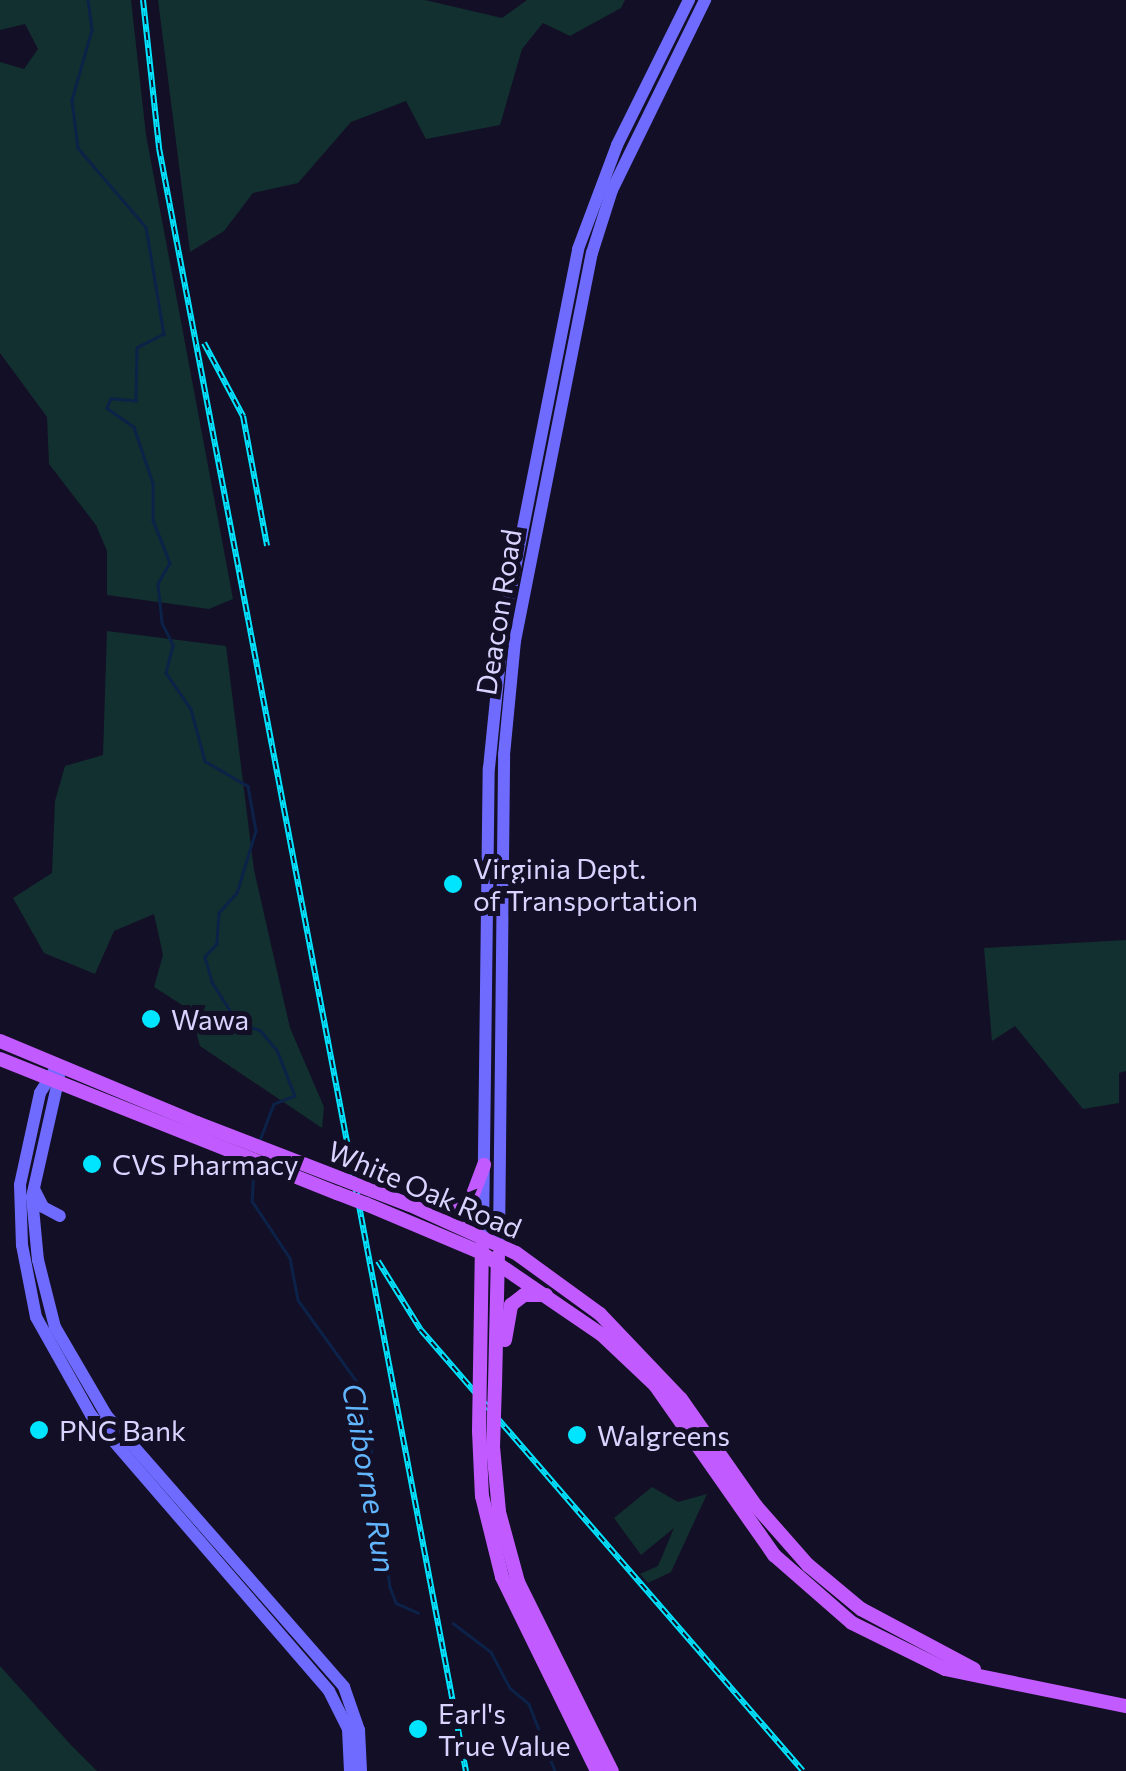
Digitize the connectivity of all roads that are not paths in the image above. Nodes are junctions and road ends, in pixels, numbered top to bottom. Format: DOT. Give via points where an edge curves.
graph roads {
  1 [pos="689,0"];
  2 [pos="705,0"];
  3 [pos="0,1041"];
  4 [pos="0,1059"];
  5 [pos="58,1065"];
  6 [pos="54,1080"];
  7 [pos="192,1128"];
  8 [pos="484,1165"];
  9 [pos="33,1183"];
  10 [pos="436,1216"];
  11 [pos="483,1236"];
  12 [pos="498,1244"];
  13 [pos="36,1247"];
  14 [pos="482,1254"];
  15 [pos="498,1263"];
  16 [pos="555,1298"];
  17 [pos="495,1382"];
  18 [pos="983,1674"];
  19 [pos="1126,1706"];
  20 [pos="350,1771"];
  21 [pos="361,1771"];
  22 [pos="596,1771"];
  23 [pos="612,1771"];
  1 -- 8 [label="main road, Deacon Road" via="616,145 578,249 503,629 490,768"];
  2 -- 12 [label="main road, Deacon Road" via="603,216 515,641 504,756"];
  3 -- 5 [label="main road, White Oak Road"];
  4 -- 6 [label="main road, White Oak Road"];
  5 -- 6 [label="main road"];
  5 -- 7 [label="main road, White Oak Road"];
  6 -- 7 [label="main road, White Oak Road"];
  6 -- 9 [label="main road"];
  6 -- 20 [label="main road" via="20,1185 24,1267 41,1330 91,1415 148,1487 330,1692 348,1730"];
  7 -- 10 [label="main road, White Oak Road, bridge"];
  7 -- 14 [label="main road, White Oak Road, bridge"];
  8 -- 10 [label="main road" via="469,1205"];
  8 -- 11 [label="main road, Deacon Road"];
  9 -- 13 [label="main road"];
  9 -- 13 [label="main road" via="43,1208 60,1216 44,1224"];
  10 -- 11 [label="main road, White Oak Road"];
  11 -- 12 [label="main road, White Oak Road"];
  11 -- 14 [label="main road, Deacon Road"];
  12 -- 15 [label="main road, Deacon Road"];
  12 -- 18 [label="main road, White Oak Road" via="580,1298 638,1348 777,1532 826,1582 892,1628"];
  13 -- 21 [label="main road" via="55,1327 100,1406 344,1687 361,1739"];
  14 -- 15 [label="main road, White Oak Road"];
  14 -- 22 [label="main road, Deacon Road, bridge" via="482,1496 502,1577"];
  15 -- 16 [label="main road, White Oak Road"];
  15 -- 17 [label="main road, Deacon Road"];
  16 -- 17 [label="main road" via="532,1294 511,1305"];
  16 -- 18 [label="main road, White Oak Road" via="655,1385 741,1514 814,1594 883,1642 945,1669"];
  17 -- 23 [label="main road, bridge" via="499,1512 518,1582"];
  18 -- 19 [label="main road, White Oak Road"];
}
